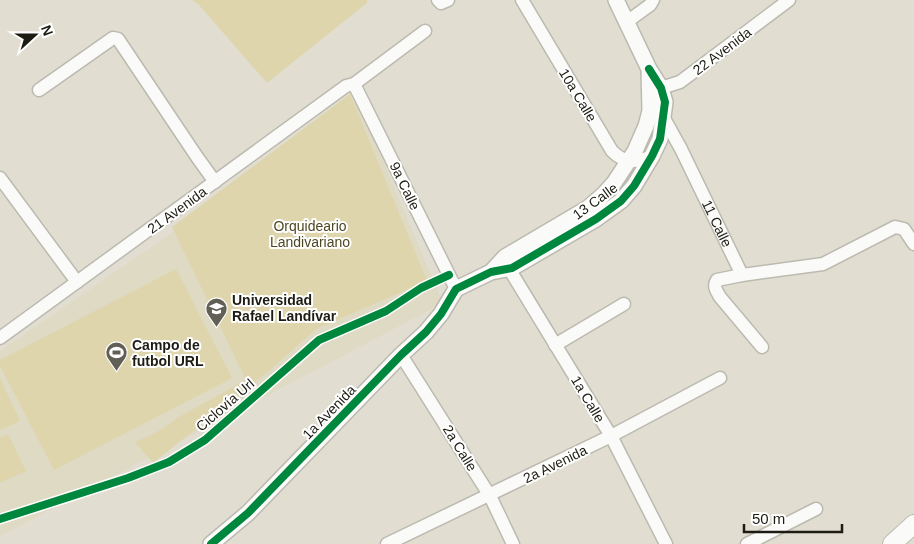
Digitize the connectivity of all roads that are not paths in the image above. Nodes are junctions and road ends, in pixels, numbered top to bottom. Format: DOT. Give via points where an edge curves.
graph roads {
  1 [pos="438,0"];
  2 [pos="448,0"];
  3 [pos="522,0"];
  4 [pos="616,0"];
  5 [pos="653,0"];
  6 [pos="789,0"];
  7 [pos="628,21"];
  8 [pos="425,31"];
  9 [pos="354,84"];
  10 [pos="39,90"];
  11 [pos="656,92"];
  12 [pos="663,116"];
  13 [pos="652,156"];
  14 [pos="628,162"];
  15 [pos="0,178"];
  16 [pos="215,182"];
  17 [pos="914,244"];
  18 [pos="506,264"];
  19 [pos="742,275"];
  20 [pos="78,282"];
  21 [pos="456,289"];
  22 [pos="624,304"];
  23 [pos="0,338"];
  24 [pos="555,345"];
  25 [pos="762,347"];
  26 [pos="402,355"];
  27 [pos="720,378"];
  28 [pos="611,436"];
  29 [pos="490,496"];
  30 [pos="816,509"];
  31 [pos="914,524"];
  32 [pos="211,544"];
  33 [pos="386,544"];
  34 [pos="513,544"];
  35 [pos="666,544"];
  36 [pos="747,544"];
  37 [pos="892,544"];
  1 -- 2 [label="street" via="442,3"];
  3 -- 14 [label="street, 10a Calle" via="612,151"];
  4 -- 7 [label="street"];
  5 -- 7 [label="street"];
  6 -- 11 [label="street, 22 Avenida" via="680,82"];
  7 -- 11 [label="street"];
  8 -- 9 [label="street, 21 Avenida"];
  9 -- 16 [label="street, 21 Avenida" via="346,86"];
  9 -- 21 [label="street, 9a Calle"];
  10 -- 16 [label="street" via="113,38 118,38"];
  11 -- 12 [label="street, 13 Calle" via="665,102"];
  11 -- 14 [label="street, 13 Calle" via="646,126"];
  12 -- 13 [label="street, 13 Calle" via="660,139"];
  12 -- 19 [label="street, 11 Calle"];
  13 -- 14 [label="street" via="639,162"];
  13 -- 18 [label="street, 13 Calle" via="621,201 596,219"];
  14 -- 18 [label="street, 13 Calle" via="603,195 588,208"];
  15 -- 20 [label="street"];
  16 -- 20 [label="street, 21 Avenida"];
  17 -- 19 [label="street" via="904,229 895,227 823,264"];
  18 -- 21 [label="street, 13 Calle"];
  18 -- 24 [label="street, 1a Calle"];
  19 -- 25 [label="street" via="717,280 715,288"];
  20 -- 23 [label="street, 21 Avenida"];
  21 -- 26 [label="street, 1a Avenida" via="441,314"];
  22 -- 24 [label="street"];
  24 -- 28 [label="street, 1a Calle"];
  26 -- 29 [label="street, 2a Calle"];
  26 -- 32 [label="street, 1a Avenida" via="248,513"];
  27 -- 28 [label="street, 2a Avenida"];
  28 -- 29 [label="street, 2a Avenida"];
  28 -- 35 [label="street, 1a Calle"];
  29 -- 33 [label="street, 2a Avenida"];
  29 -- 34 [label="street, 2a Calle"];
  30 -- 36 [label="street"];
  31 -- 37 [label="main road"];
}
